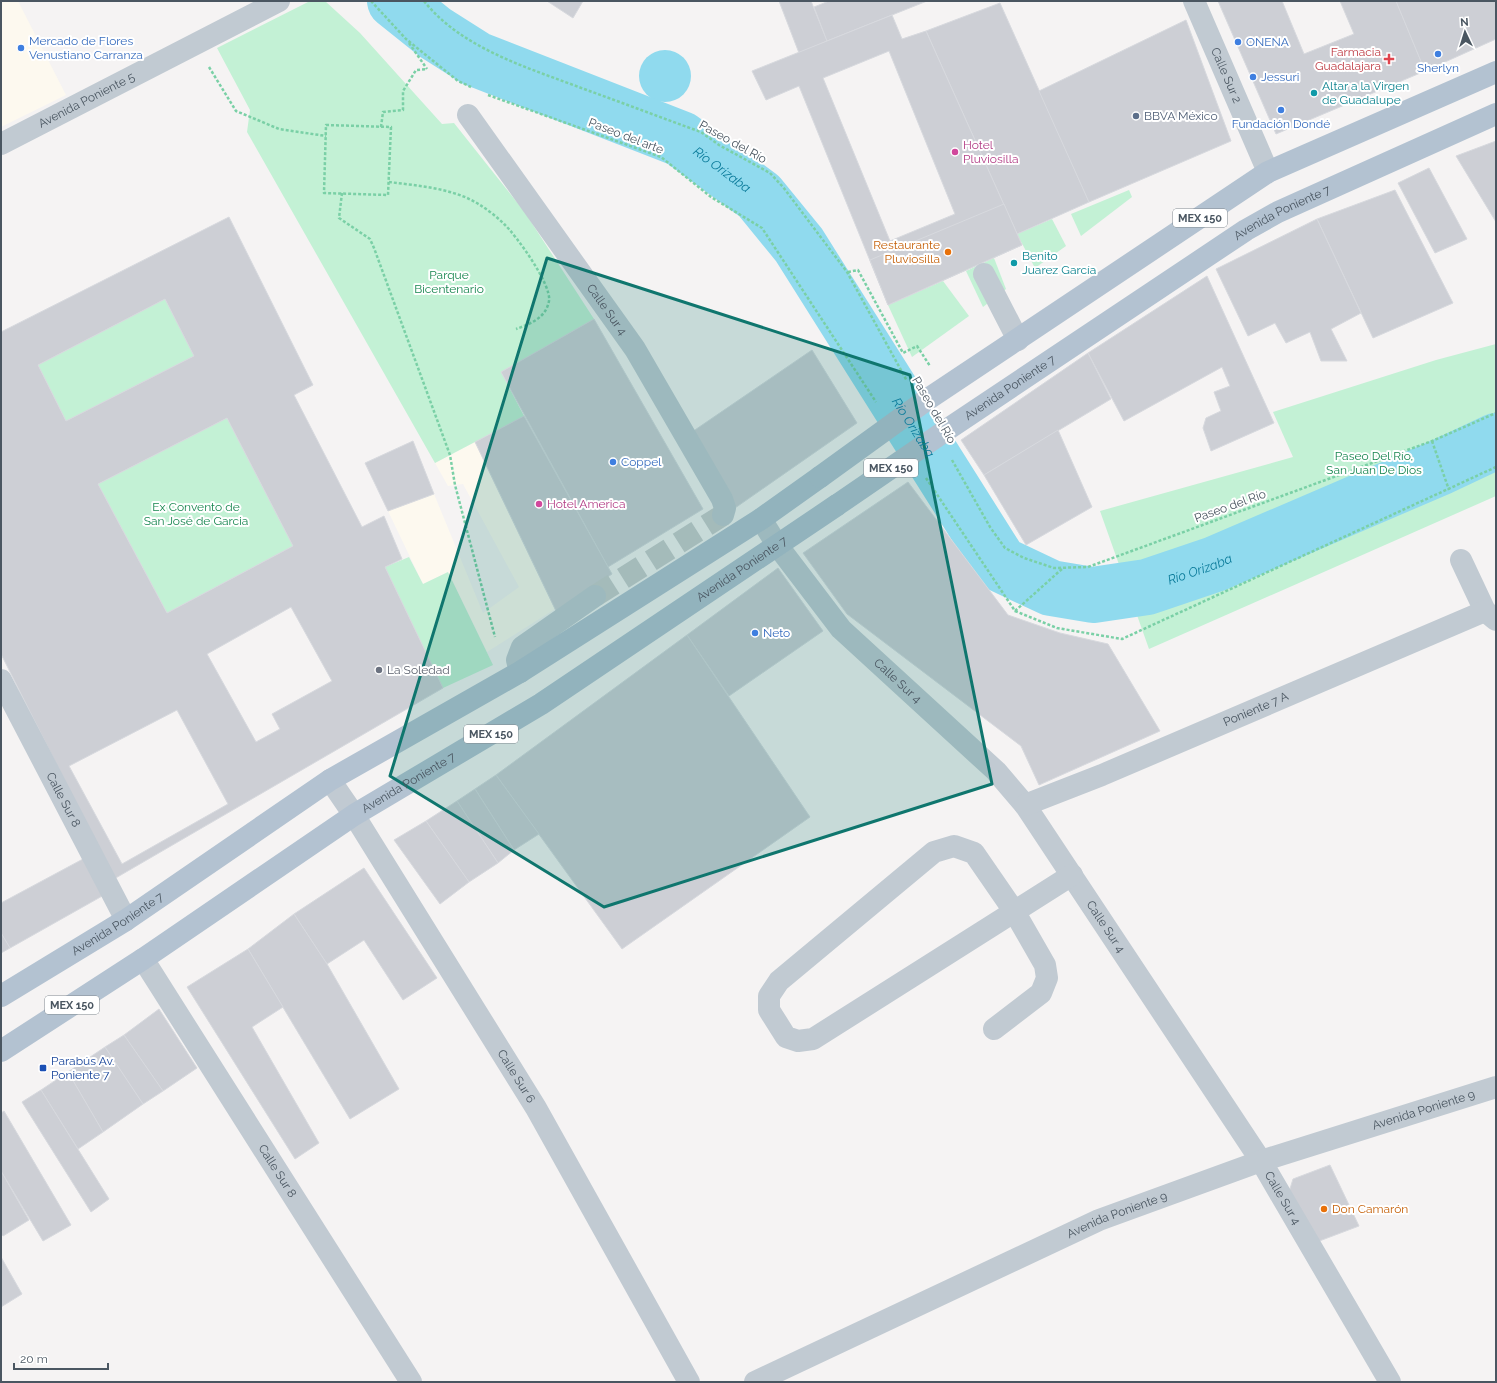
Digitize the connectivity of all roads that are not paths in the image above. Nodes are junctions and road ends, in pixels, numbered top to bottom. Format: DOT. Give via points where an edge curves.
graph roads {
  1 [pos="279,1"];
  2 [pos="1194,1"];
  3 [pos="1496,72"];
  4 [pos="1496,114"];
  5 [pos="468,115"];
  6 [pos="1,144"];
  7 [pos="1268,172"];
  8 [pos="984,274"];
  9 [pos="1018,340"];
  10 [pos="723,515"];
  11 [pos="761,519"];
  12 [pos="777,546"];
  13 [pos="1461,560"];
  14 [pos="595,596"];
  15 [pos="1491,616"];
  16 [pos="520,672"];
  17 [pos="1,680"];
  18 [pos="330,780"];
  19 [pos="1026,805"];
  20 [pos="354,815"];
  21 [pos="1072,875"];
  22 [pos="1014,912"];
  23 [pos="126,920"];
  24 [pos="143,959"];
  25 [pos="1,996"];
  26 [pos="994,1028"];
  27 [pos="1,1051"];
  28 [pos="1496,1087"];
  29 [pos="1261,1161"];
  30 [pos="411,1382"];
  31 [pos="689,1382"];
  32 [pos="754,1382"];
  33 [pos="1390,1382"];
  1 -- 6 [label="street, Avenida Poniente 5"];
  2 -- 7 [label="street, Calle Sur 2"];
  3 -- 7 [label="main road, Avenida Poniente 7 / MEX 150"];
  4 -- 12 [label="main road, Avenida Poniente 7 / MEX 150, bridge" via="1278,212 1246,230"];
  5 -- 10 [label="street, Calle Sur 4" via="635,349 722,499 725,508"];
  7 -- 9 [label="main road, Avenida Poniente 7 / MEX 150"];
  8 -- 9 [label="street"];
  9 -- 11 [label="main road, Avenida Poniente 7 / MEX 150, bridge" via="925,401"];
  11 -- 12 [label="street, Calle Sur 4"];
  11 -- 16 [label="main road, Avenida Poniente 7 / MEX 150"];
  12 -- 19 [label="street, Calle Sur 4" via="842,629 996,771"];
  12 -- 20 [label="main road, Avenida Poniente 7 / MEX 150" via="541,704"];
  13 -- 15 [label="street"];
  14 -- 16 [label="street" via="522,647 517,660"];
  15 -- 19 [label="street, Poniente 7 A"];
  16 -- 18 [label="main road, Avenida Poniente 7 / MEX 150"];
  17 -- 23 [label="street, Calle Sur 8"];
  18 -- 20 [label="street, Calle Sur 6"];
  18 -- 23 [label="main road, Avenida Poniente 7 / MEX 150"];
  19 -- 21 [label="street, Calle Sur 4"];
  20 -- 24 [label="main road, Avenida Poniente 7 / MEX 150"];
  20 -- 31 [label="street, Calle Sur 6" via="536,1108"];
  21 -- 22 [label="street"];
  21 -- 29 [label="street, Calle Sur 4"];
  22 -- 22 [label="street" via="812,1039 798,1041 786,1037 769,1010 769,996 779,981 934,852 954,846 974,853"];
  22 -- 26 [label="street" via="1044,964 1048,978 1041,993"];
  23 -- 25 [label="main road, Avenida Poniente 7 / MEX 150"];
  24 -- 27 [label="main road, Avenida Poniente 7 / MEX 150"];
  24 -- 30 [label="street, Calle Sur 8"];
  28 -- 29 [label="street, Avenida Poniente 9"];
  29 -- 32 [label="street, Avenida Poniente 9" via="1099,1220"];
  29 -- 33 [label="street, Calle Sur 4"];
}
